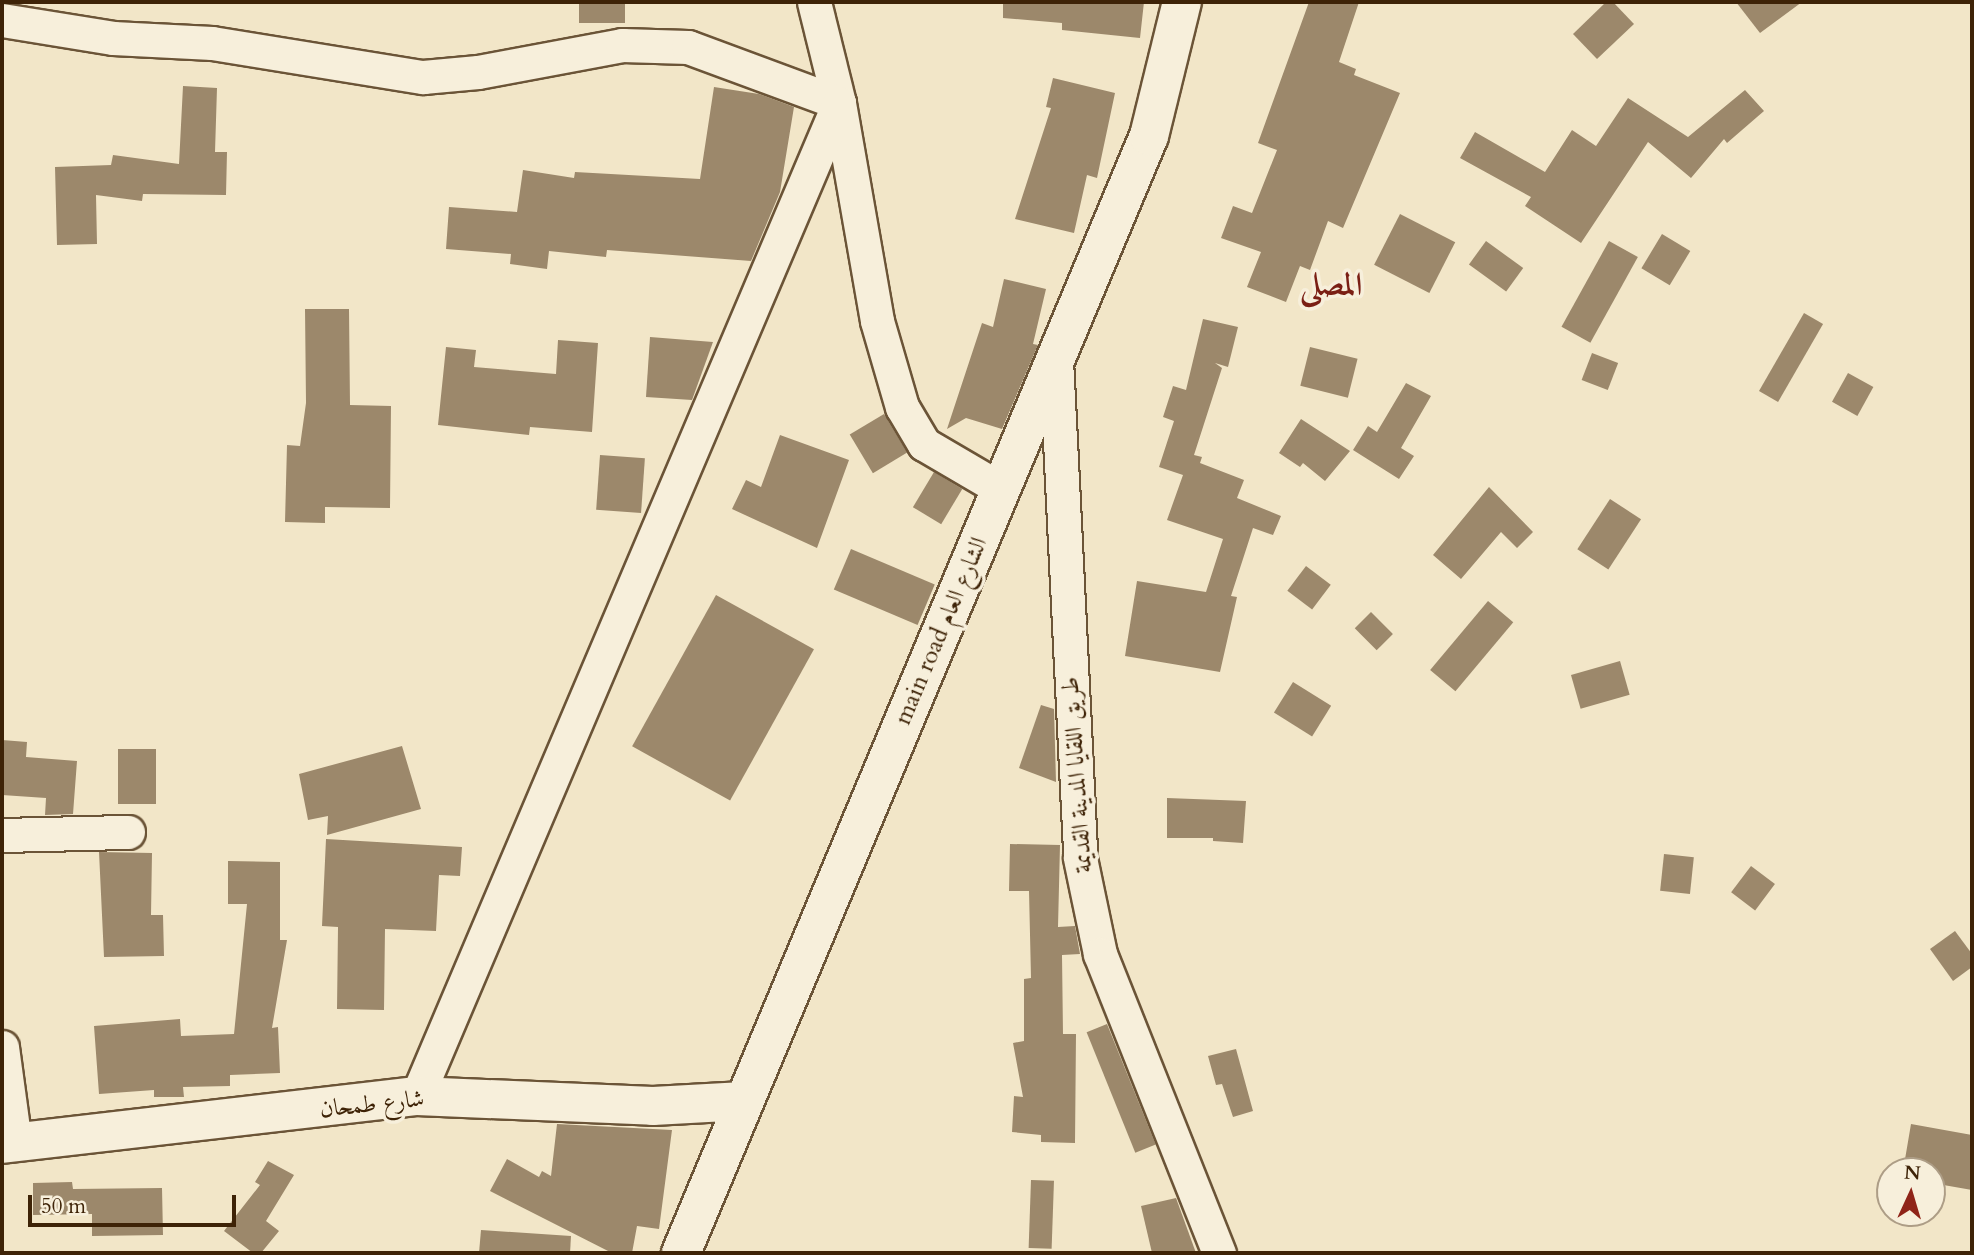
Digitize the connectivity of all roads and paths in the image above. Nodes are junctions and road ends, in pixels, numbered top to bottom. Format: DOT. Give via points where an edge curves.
graph roads {
  1 [pos="814,2"];
  2 [pos="1182,2"];
  3 [pos="2,20"];
  4 [pos="839,103"];
  5 [pos="1056,357"];
  6 [pos="1001,489"];
  7 [pos="128,832"];
  8 [pos="2,835"];
  9 [pos="2,1047"];
  10 [pos="417,1096"];
  11 [pos="744,1101"];
  12 [pos="8,1143"];
  13 [pos="681,1253"];
  14 [pos="1219,1253"];
  1 -- 4 [label="street"];
  2 -- 5 [label="main road, main road الشارع العام" via="1149,136"];
  3 -- 4 [label="street" via="113,38 212,43 423,76 478,72 622,45 688,47"];
  4 -- 6 [label="street" via="877,321 902,407 924,444"];
  4 -- 10 [label="street"];
  5 -- 6 [label="main road, main road الشارع العام"];
  5 -- 14 [label="street, طريق اللقايا المدينة القديمة" via="1080,858 1100,954"];
  6 -- 11 [label="main road, main road الشارع العام"];
  7 -- 8 [label="street"];
  9 -- 12 [label="street"];
  10 -- 11 [label="main road, شارع طمحان" via="653,1106"];
  10 -- 12 [label="main road, شارع طمحان"];
  11 -- 13 [label="main road, main road الشارع العام"];
}
